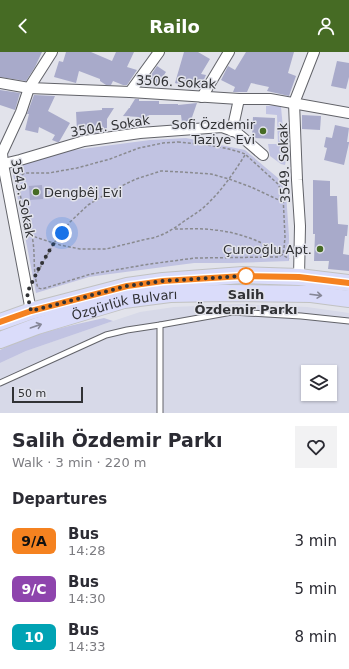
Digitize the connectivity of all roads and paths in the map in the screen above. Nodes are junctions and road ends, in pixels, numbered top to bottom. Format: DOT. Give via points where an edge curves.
graph roads {
  1 [pos="52,52"];
  2 [pos="159,52"];
  3 [pos="229,52"];
  4 [pos="314,52"];
  5 [pos="0,83"];
  6 [pos="29,88"];
  7 [pos="130,92"];
  8 [pos="202,97"];
  9 [pos="239,99"];
  10 [pos="294,103"];
  11 [pos="349,113"];
  12 [pos="232,130"];
  13 [pos="251,145"];
  14 [pos="1,153"];
  15 [pos="245,154"];
  16 [pos="263,155"];
  17 [pos="3,164"];
  18 [pos="229,179"];
  19 [pos="284,202"];
  20 [pos="16,229"];
  21 [pos="174,229"];
  22 [pos="32,236"];
  23 [pos="54,243"];
  24 [pos="283,254"];
  25 [pos="299,271"];
  26 [pos="35,278"];
  27 [pos="349,283"];
  28 [pos="27,293"];
  29 [pos="349,299"];
  30 [pos="31,311"];
  31 [pos="349,321"];
  32 [pos="0,322"];
  33 [pos="160,325"];
  34 [pos="0,340"];
  35 [pos="0,384"];
  36 [pos="160,413"];
  1 -- 6 [label="street, 3543. Sokak"];
  2 -- 7 [label="street"];
  3 -- 8 [label="street"];
  4 -- 10 [label="street, 3549. Sokak"];
  5 -- 6 [label="street, 3506. Sokak"];
  6 -- 7 [label="street, 3506. Sokak"];
  6 -- 14 [label="street, 3543. Sokak"];
  7 -- 8 [label="street, 3506. Sokak"];
  8 -- 9 [label="street, 3506. Sokak"];
  9 -- 10 [label="street, 3506. Sokak" via="270,98"];
  9 -- 12 [label="street"];
  10 -- 11 [label="street, 3506. Sokak"];
  10 -- 25 [label="street, 3549. Sokak" via="300,226"];
  12 -- 13 [label="street"];
  12 -- 17 [label="street, 3504. Sokak" via="222,127 140,133 84,141"];
  13 -- 15 [label="path"];
  13 -- 16 [label="street"];
  14 -- 17 [label="street, 3543. Sokak"];
  15 -- 18 [label="path"];
  15 -- 19 [label="path" via="278,184"];
  15 -- 22 [label="path" via="214,146 163,143 77,168 25,173 20,176 18,184"];
  17 -- 20 [label="street, 3543. Sokak"];
  18 -- 19 [label="path"];
  18 -- 21 [label="path" via="203,208"];
  18 -- 23 [label="path" via="211,174 161,171 136,179 88,205 70,222"];
  19 -- 24 [label="path"];
  20 -- 22 [label="path"];
  20 -- 28 [label="street, 3543. Sokak"];
  21 -- 23 [label="path" via="154,238 106,249 80,249"];
  21 -- 24 [label="path" via="214,229 239,234 260,241"];
  22 -- 23 [label="path"];
  22 -- 26 [label="path"];
  23 -- 26 [label="path"];
  24 -- 25 [label="path"];
  24 -- 26 [label="path" via="278,257 195,258 150,264 90,274 42,289 38,288"];
  25 -- 27 [label="main road, Özgürlük Bulvarı"];
  25 -- 30 [label="main road, Özgürlük Bulvarı" via="127,286"];
  26 -- 28 [label="path"];
  28 -- 30 [label="street, 3543. Sokak"];
  34 -- 29 [label="main road, Özgürlük Bulvarı, one-way" via="124,300 170,294 311,294"];
  30 -- 32 [label="main road, Özgürlük Bulvarı"];
  31 -- 33 [label="lane" via="232,312"];
  33 -- 35 [label="lane" via="106,335"];
  33 -- 36 [label="lane"];
}
